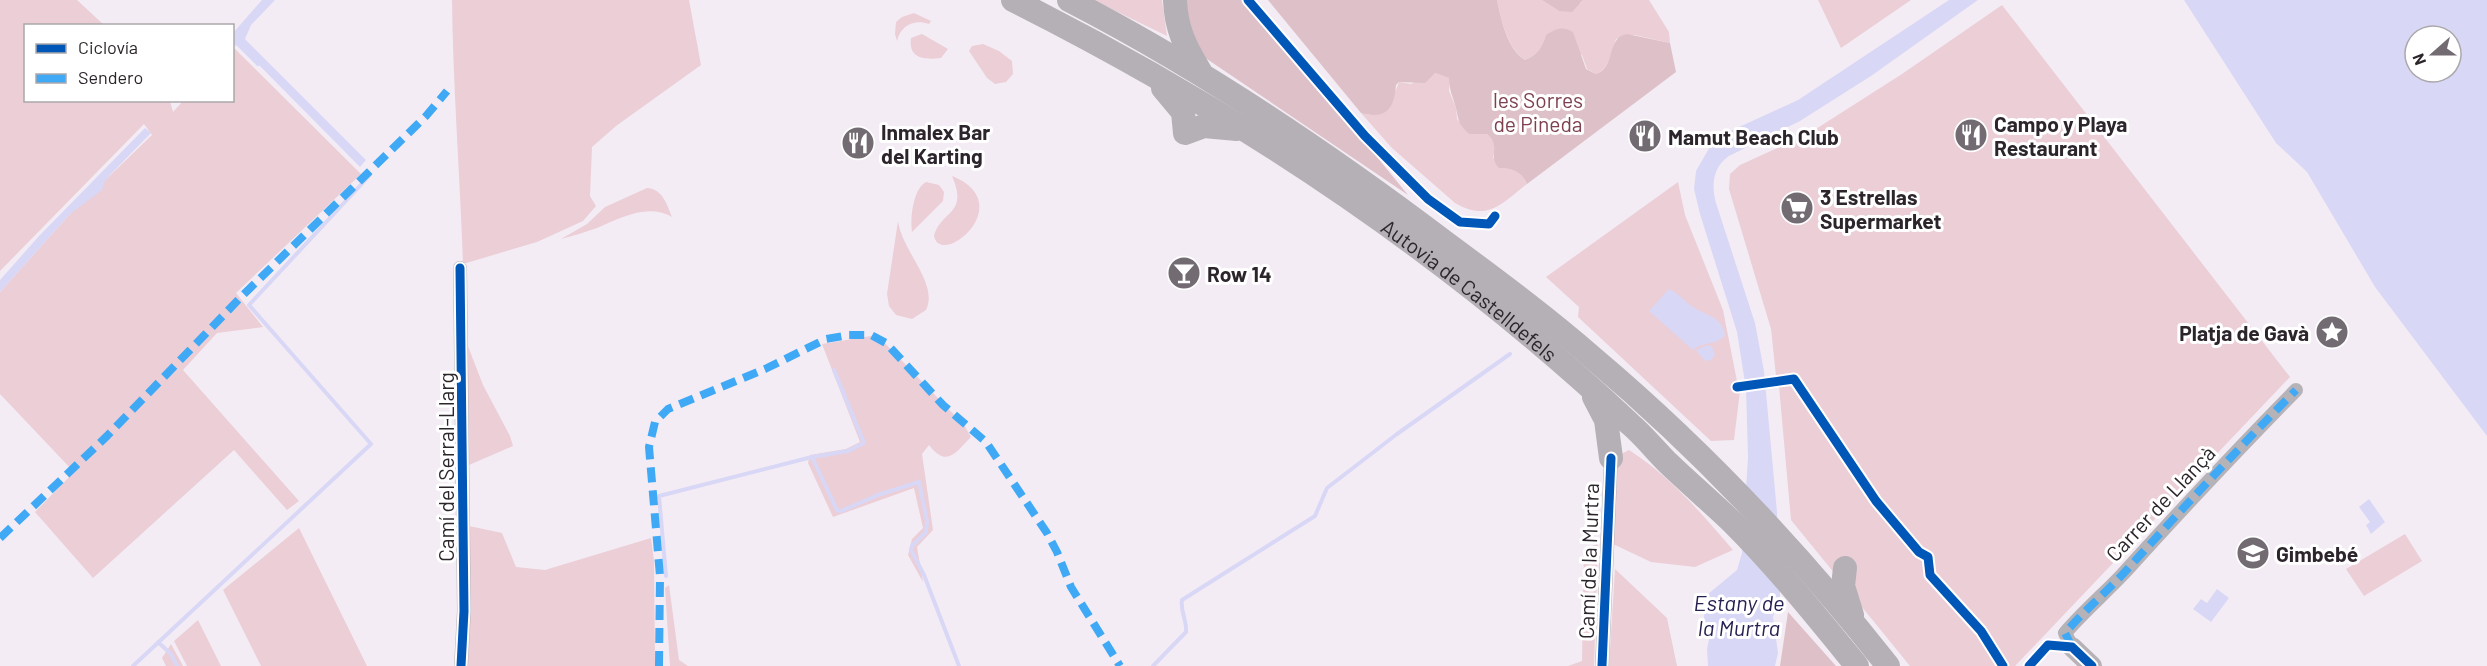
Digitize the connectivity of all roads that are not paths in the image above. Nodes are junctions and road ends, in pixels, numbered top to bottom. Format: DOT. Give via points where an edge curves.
graph roads {
  1 [pos="1013,0"];
  2 [pos="1069,0"];
  3 [pos="1175,0"];
  4 [pos="1201,73"];
  5 [pos="1153,75"];
  6 [pos="1242,129"];
  7 [pos="460,268"];
  8 [pos="1578,376"];
  9 [pos="2296,390"];
  10 [pos="1611,458"];
  11 [pos="1668,463"];
  12 [pos="2072,647"];
  13 [pos="461,666"];
  14 [pos="1602,666"];
  15 [pos="1857,666"];
  16 [pos="1888,666"];
  17 [pos="2092,666"];
  1 -- 5 [label="highway, Autovia de Castelldefels"];
  2 -- 4 [label="highway, Autovia de Castelldefels"];
  3 -- 4 [label="highway" via="1177,26"];
  4 -- 16 [label="highway, Autovia de Castelldefels" via="1338,163 1593,357 1735,490 1796,555"];
  5 -- 6 [label="highway, Autovia de Castelldefels"];
  5 -- 6 [label="highway" via="1183,112 1185,133 1204,126"];
  6 -- 8 [label="highway, Autovia de Castelldefels" via="1395,229"];
  7 -- 13 [label="street, Camí del Serral-Llarg" via="464,587"];
  8 -- 10 [label="highway" via="1604,412"];
  8 -- 11 [label="highway, Autovia de Castelldefels"];
  9 -- 12 [label="street, Carrer de Llançà" via="2078,617 2065,633"];
  10 -- 11 [label="highway" via="1621,446 1634,444"];
  10 -- 14 [label="street, Camí de la Murtra"];
  11 -- 15 [label="highway, Autovia de Castelldefels" via="1733,524"];
  12 -- 17 [label="street"];
}
